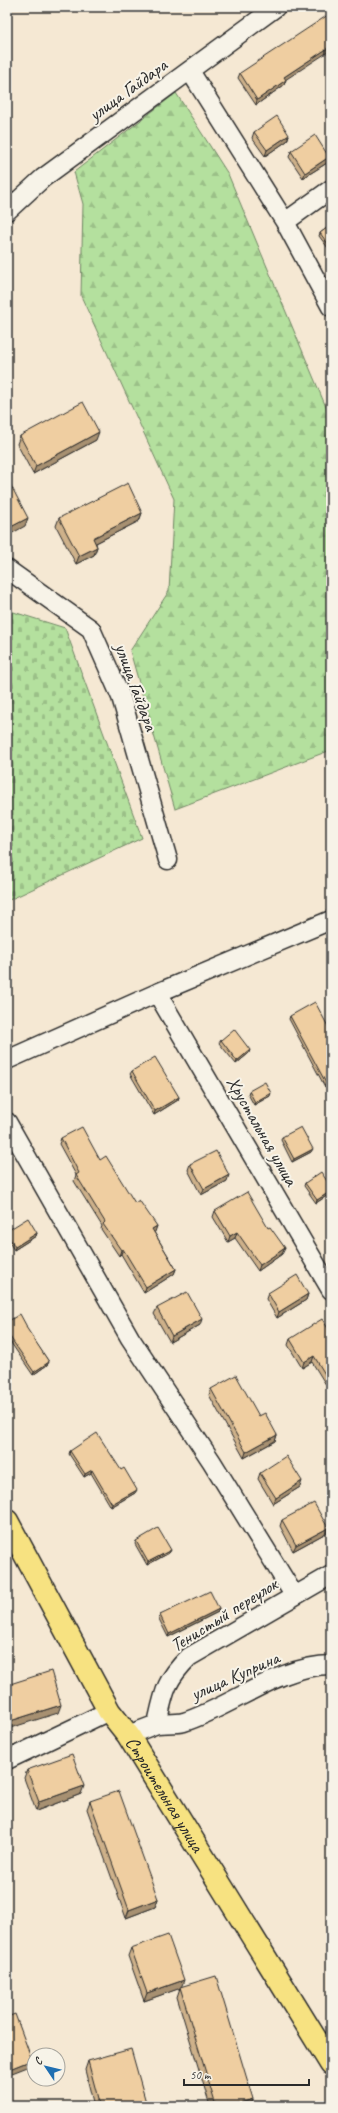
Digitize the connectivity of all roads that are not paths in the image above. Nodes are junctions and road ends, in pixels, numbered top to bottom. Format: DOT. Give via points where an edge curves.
graph roads {
  1 [pos="276,7"];
  2 [pos="190,71"];
  3 [pos="331,189"];
  4 [pos="7,211"];
  5 [pos="285,222"];
  6 [pos="331,307"];
  7 [pos="7,569"];
  8 [pos="168,860"];
  9 [pos="330,923"];
  10 [pos="157,993"];
  11 [pos="7,1060"];
  12 [pos="7,1122"];
  13 [pos="331,1290"];
  14 [pos="7,1521"];
  15 [pos="331,1575"];
  16 [pos="294,1595"];
  17 [pos="331,1665"];
  18 [pos="109,1710"];
  19 [pos="157,1724"];
  20 [pos="128,1734"];
  21 [pos="7,1760"];
  22 [pos="331,2064"];
  1 -- 2 [label="street, улица Гайдара"];
  2 -- 4 [label="street, улица Гайдара" via="43,178"];
  2 -- 5 [label="street"];
  3 -- 5 [label="street"];
  5 -- 6 [label="street"];
  7 -- 8 [label="street, улица Гайдара" via="91,629 121,697"];
  9 -- 10 [label="street"];
  10 -- 11 [label="street"];
  10 -- 13 [label="street, Хрустальная улица"];
  12 -- 16 [label="street" via="130,1338 212,1462"];
  14 -- 18 [label="main road, Строительная улица"];
  15 -- 16 [label="street, Тенистый переулок"];
  16 -- 19 [label="street, Тенистый переулок" via="189,1657 164,1689"];
  17 -- 19 [label="street, улица Куприна" via="320,1665 291,1673 183,1722"];
  18 -- 20 [label="main road, Строительная улица"];
  18 -- 21 [label="street"];
  19 -- 20 [label="street"];
  20 -- 22 [label="main road, Строительная улица"];
}
